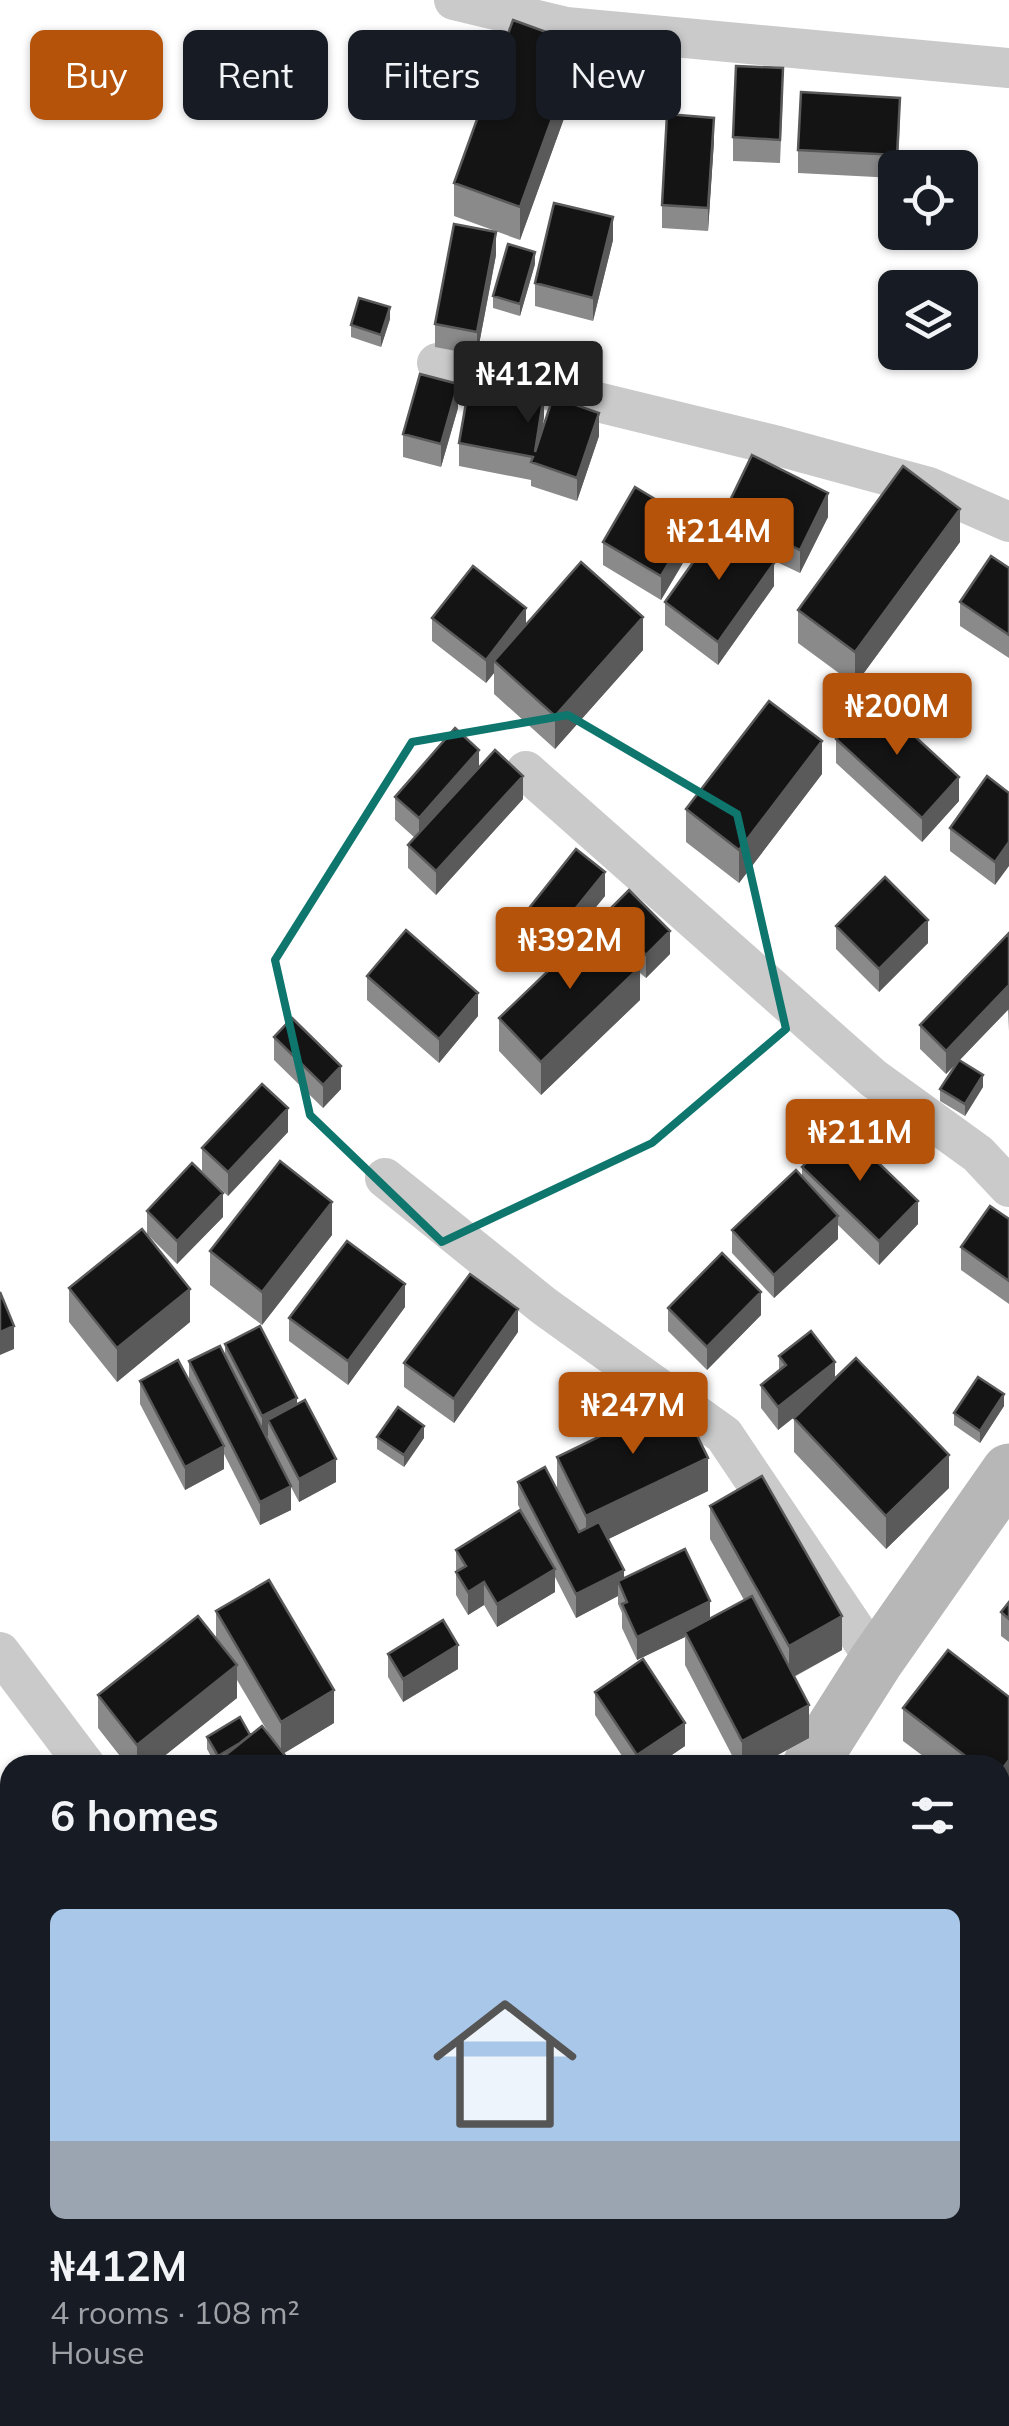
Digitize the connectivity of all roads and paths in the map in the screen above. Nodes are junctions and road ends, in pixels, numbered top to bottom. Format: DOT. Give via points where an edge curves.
graph roads {
  1 [pos="454,0"];
  2 [pos="569,14"];
  3 [pos="1009,68"];
  4 [pos="437,363"];
  5 [pos="1009,522"];
  6 [pos="526,771"];
  7 [pos="385,1178"];
  8 [pos="1009,1186"];
  9 [pos="1009,1471"];
  10 [pos="0,1652"];
  11 [pos="876,1661"];
  12 [pos="77,1755"];
  13 [pos="819,1755"];
  1 -- 2 [label="street"];
  2 -- 3 [label="street"];
  4 -- 5 [label="street" via="929,486"];
  6 -- 8 [label="street" via="873,1078 978,1154"];
  7 -- 11 [label="street" via="544,1306 724,1435"];
  9 -- 11 [label="street"];
  10 -- 12 [label="street"];
  11 -- 13 [label="street"];
}
